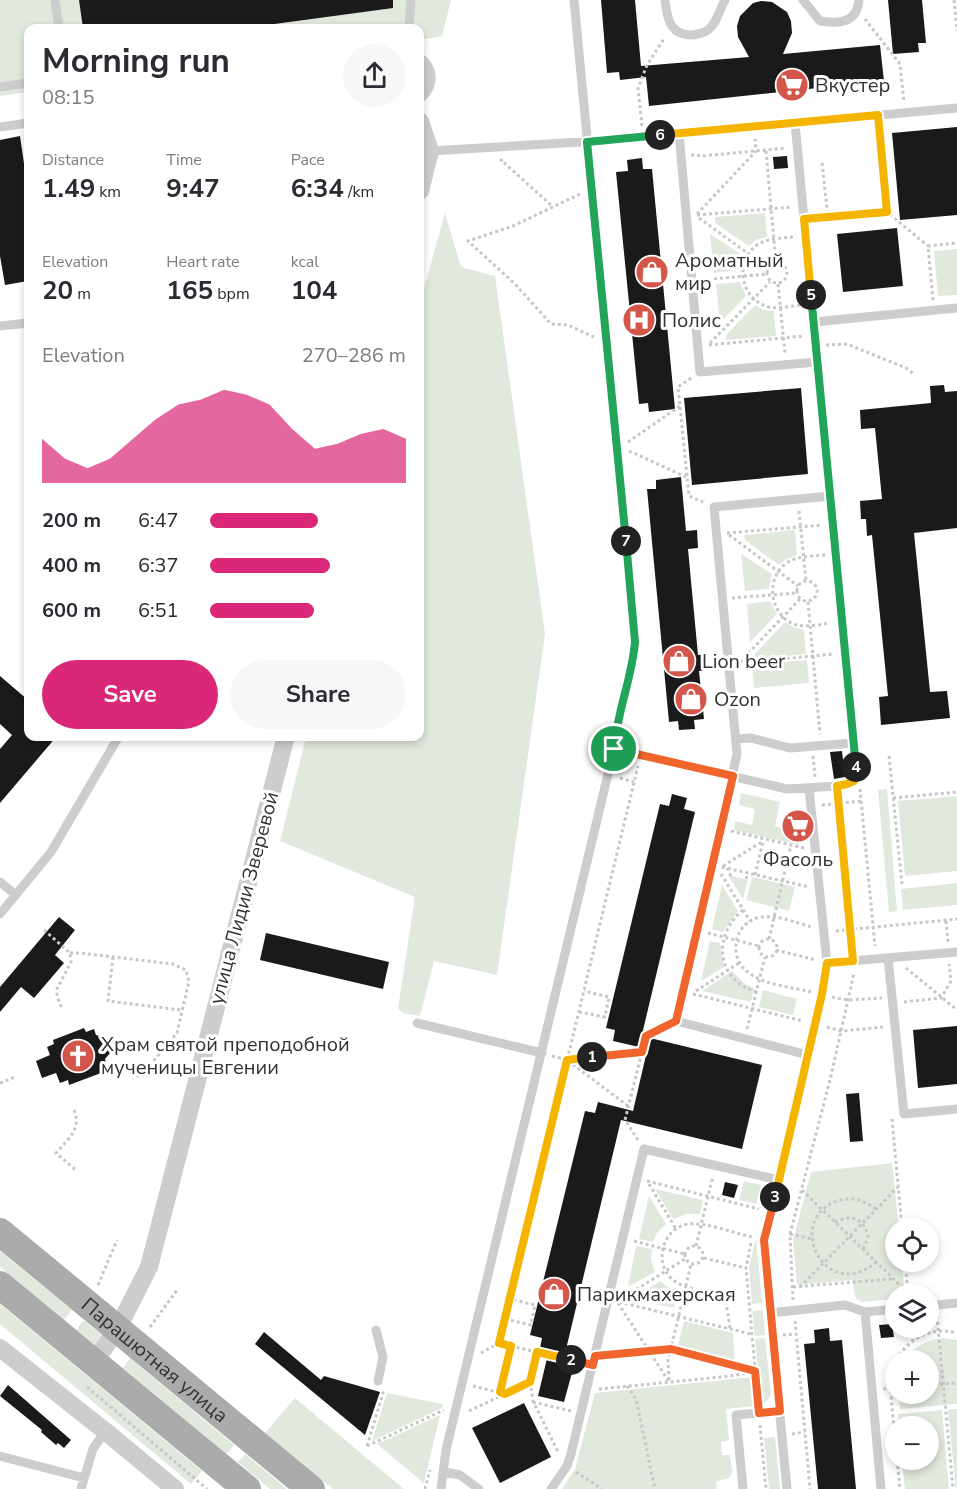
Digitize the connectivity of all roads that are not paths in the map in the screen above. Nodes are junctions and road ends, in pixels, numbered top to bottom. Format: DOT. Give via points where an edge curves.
graph roads {
  1 [pos="55,0"];
  2 [pos="411,0"];
  3 [pos="574,0"];
  4 [pos="665,0"];
  5 [pos="725,0"];
  6 [pos="803,0"];
  7 [pos="859,5"];
  8 [pos="58,24"];
  9 [pos="408,24"];
  10 [pos="424,68"];
  11 [pos="24,84"];
  12 [pos="0,87"];
  13 [pos="424,88"];
  14 [pos="957,108"];
  15 [pos="795,123"];
  16 [pos="24,124"];
  17 [pos="0,127"];
  18 [pos="424,133"];
  19 [pos="679,133"];
  20 [pos="587,142"];
  21 [pos="430,151"];
  22 [pos="424,175"];
  23 [pos="957,308"];
  24 [pos="813,322"];
  25 [pos="24,323"];
  26 [pos="0,326"];
  27 [pos="817,362"];
  28 [pos="830,496"];
  29 [pos="737,739"];
  30 [pos="116,741"];
  31 [pos="285,741"];
  32 [pos="853,742"];
  33 [pos="614,749"];
  34 [pos="733,776"];
  35 [pos="812,788"];
  36 [pos="0,882"];
  37 [pos="16,895"];
  38 [pos="0,914"];
  39 [pos="953,952"];
  40 [pos="891,958"];
  41 [pos="827,963"];
  42 [pos="417,1023"];
  43 [pos="545,1054"];
  44 [pos="808,1055"];
  45 [pos="957,1109"];
  46 [pos="778,1180"];
  47 [pos="0,1232"];
  48 [pos="0,1285"];
  49 [pos="957,1303"];
  50 [pos="939,1304"];
  51 [pos="885,1310"];
  52 [pos="865,1312"];
  53 [pos="770,1313"];
  54 [pos="117,1330"];
  55 [pos="376,1330"];
  56 [pos="0,1348"];
  57 [pos="87,1372"];
  58 [pos="382,1382"];
  59 [pos="780,1411"];
  60 [pos="105,1431"];
  61 [pos="0,1456"];
  62 [pos="445,1472"];
  63 [pos="84,1478"];
  64 [pos="81,1489"];
  65 [pos="175,1489"];
  66 [pos="247,1489"];
  67 [pos="311,1489"];
  68 [pos="441,1489"];
  69 [pos="479,1489"];
  70 [pos="551,1489"];
  71 [pos="742,1489"];
  72 [pos="787,1489"];
  73 [pos="881,1489"];
  1 -- 8 [label="lane"];
  2 -- 9 [label="lane"];
  3 -- 20 [label="lane"];
  4 -- 5 [label="lane" via="671,27 680,34 693,36 708,30"];
  6 -- 7 [label="lane" via="820,21 835,23 848,20"];
  10 -- 13 [label="street"];
  11 -- 12 [label="lane"];
  14 -- 15 [label="lane"];
  15 -- 19 [label="lane"];
  15 -- 24 [label="lane"];
  16 -- 17 [label="lane"];
  18 -- 21 [label="street"];
  19 -- 20 [label="lane"];
  19 -- 27 [label="lane" via="700,372"];
  20 -- 21 [label="lane"];
  20 -- 33 [label="lane" via="634,630 634,655"];
  21 -- 22 [label="street"];
  23 -- 24 [label="lane"];
  24 -- 27 [label="lane"];
  25 -- 26 [label="lane"];
  27 -- 28 [label="lane"];
  28 -- 29 [label="lane" via="714,507 734,664"];
  28 -- 32 [label="lane"];
  29 -- 32 [label="lane" via="751,738 790,748"];
  29 -- 34 [label="lane"];
  30 -- 37 [label="lane" via="51,852"];
  31 -- 54 [label="street, улица Лидии Зверевой" via="149,1267"];
  32 -- 35 [label="lane" via="854,781"];
  33 -- 34 [label="lane"];
  33 -- 43 [label="lane"];
  34 -- 35 [label="lane" via="787,789"];
  34 -- 44 [label="lane" via="717,865 676,1021"];
  35 -- 41 [label="lane"];
  36 -- 37 [label="lane"];
  37 -- 38 [label="lane"];
  39 -- 40 [label="lane"];
  40 -- 41 [label="lane"];
  40 -- 45 [label="lane" via="904,1114"];
  41 -- 44 [label="lane"];
  42 -- 43 [label="lane"];
  43 -- 62 [label="lane" via="446,1450"];
  44 -- 46 [label="lane"];
  46 -- 53 [label="lane" via="764,1240"];
  46 -- 70 [label="lane" via="644,1149 642,1180 623,1238 567,1466"];
  47 -- 54 [label="main road, Парашютная улица"];
  48 -- 57 [label="main road, Парашютная улица"];
  49 -- 50 [label="lane"];
  51 -- 52 [label="lane"];
  52 -- 53 [label="lane" via="845,1305"];
  52 -- 73 [label="lane"];
  53 -- 59 [label="lane"];
  54 -- 57 [label="street, улица Лидии Зверевой"];
  54 -- 67 [label="main road, Парашютная улица"];
  55 -- 58 [label="lane" via="383,1358"];
  56 -- 60 [label="street"];
  57 -- 66 [label="main road, Парашютная улица"];
  59 -- 71 [label="lane" via="736,1415"];
  59 -- 72 [label="lane"];
  60 -- 63 [label="lane" via="93,1449"];
  60 -- 65 [label="street"];
  61 -- 63 [label="lane"];
  62 -- 68 [label="lane"];
  62 -- 69 [label="lane" via="460,1475"];
  63 -- 64 [label="lane"];
}
